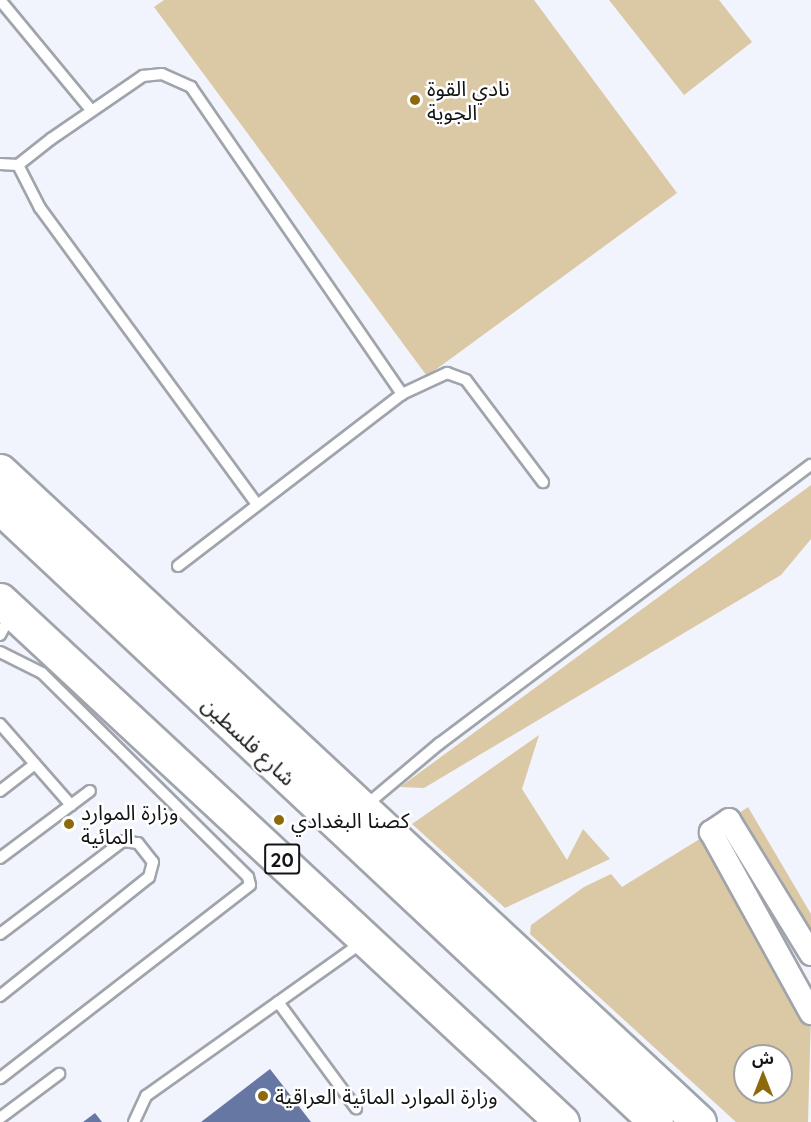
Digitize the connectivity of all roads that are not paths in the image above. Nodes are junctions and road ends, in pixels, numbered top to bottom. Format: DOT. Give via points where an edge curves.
graph roads {
  1 [pos="0,0"];
  2 [pos="91,110"];
  3 [pos="0,165"];
  4 [pos="18,165"];
  5 [pos="402,394"];
  6 [pos="811,465"];
  7 [pos="0,471"];
  8 [pos="543,482"];
  9 [pos="256,503"];
  10 [pos="0,507"];
  11 [pos="178,566"];
  12 [pos="4,615"];
  13 [pos="0,652"];
  14 [pos="0,724"];
  15 [pos="35,764"];
  16 [pos="90,791"];
  17 [pos="0,792"];
  18 [pos="71,806"];
  19 [pos="362,808"];
  20 [pos="0,858"];
  21 [pos="0,934"];
  22 [pos="368,938"];
  23 [pos="811,954"];
  24 [pos="0,996"];
  25 [pos="278,1002"];
  26 [pos="811,1013"];
  27 [pos="60,1074"];
  28 [pos="0,1078"];
  29 [pos="356,1107"];
  30 [pos="0,1118"];
  31 [pos="134,1122"];
  32 [pos="562,1122"];
  33 [pos="656,1122"];
  34 [pos="699,1122"];
  1 -- 2 [label="lane"];
  2 -- 4 [label="lane"];
  2 -- 5 [label="lane" via="143,76 162,74 191,87"];
  3 -- 4 [label="lane"];
  4 -- 9 [label="lane" via="40,208"];
  5 -- 8 [label="lane" via="457,373"];
  5 -- 9 [label="lane"];
  6 -- 19 [label="lane" via="439,744"];
  7 -- 19 [label="main road"];
  9 -- 11 [label="lane"];
  10 -- 33 [label="main road, شارع فلسطين"];
  12 -- 22 [label="main road, 20"];
  13 -- 28 [label="lane" via="42,673 248,877 250,885"];
  14 -- 15 [label="lane"];
  15 -- 17 [label="lane"];
  15 -- 18 [label="lane"];
  16 -- 18 [label="lane"];
  18 -- 20 [label="lane"];
  19 -- 34 [label="main road"];
  21 -- 24 [label="lane" via="123,842 138,843 153,862 149,877"];
  22 -- 25 [label="lane"];
  22 -- 32 [label="main road, 20"];
  23 -- 26 [label="street" via="729,820 711,832"];
  25 -- 29 [label="lane"];
  25 -- 31 [label="lane" via="146,1096"];
  27 -- 30 [label="lane"];
}
